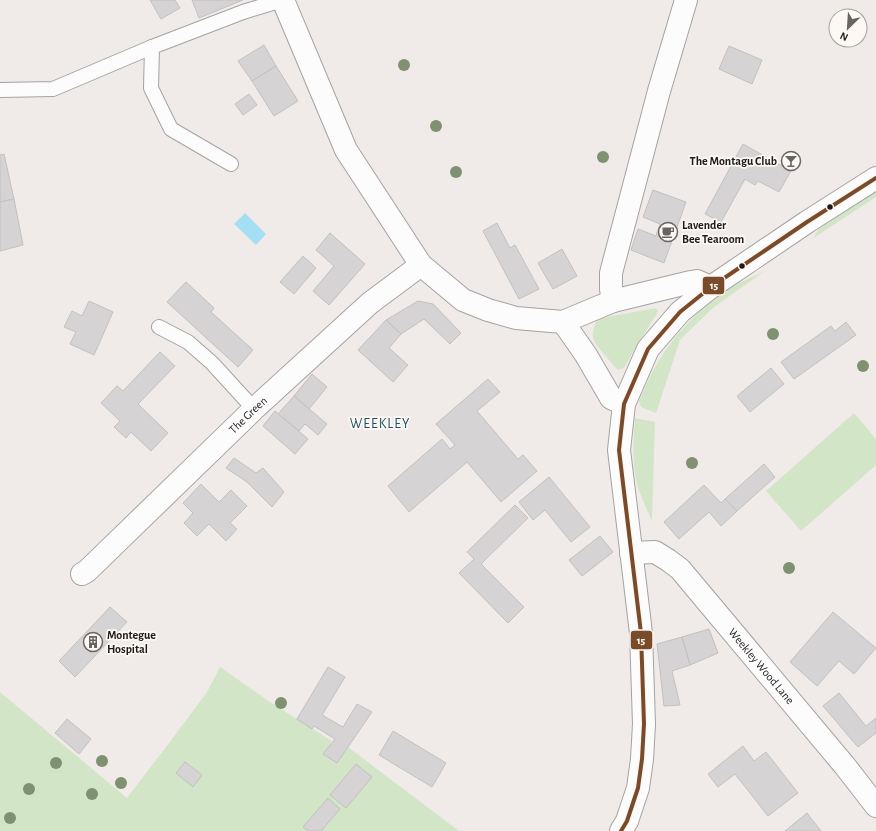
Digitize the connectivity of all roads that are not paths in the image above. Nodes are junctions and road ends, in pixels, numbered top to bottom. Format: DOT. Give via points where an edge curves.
graph roads {
  1 [pos="282,0"];
  2 [pos="686,0"];
  3 [pos="152,47"];
  4 [pos="0,90"];
  5 [pos="231,164"];
  6 [pos="876,178"];
  7 [pos="421,265"];
  8 [pos="711,287"];
  9 [pos="613,301"];
  10 [pos="563,322"];
  11 [pos="159,327"];
  12 [pos="624,404"];
  13 [pos="254,409"];
  14 [pos="631,553"];
  15 [pos="82,574"];
  16 [pos="876,806"];
  17 [pos="621,831"];
  1 -- 3 [label="lane"];
  1 -- 7 [label="street" via="346,150"];
  2 -- 9 [label="street" via="611,273"];
  3 -- 4 [label="lane" via="53,89"];
  3 -- 5 [label="lane" via="151,88 171,130"];
  6 -- 8 [label="street"];
  7 -- 10 [label="street" via="463,300 516,318"];
  7 -- 13 [label="street, The Green" via="370,303"];
  8 -- 9 [label="street" via="697,281"];
  8 -- 12 [label="street" via="680,312 648,349"];
  9 -- 10 [label="street"];
  10 -- 12 [label="street" via="611,398"];
  11 -- 13 [label="lane" via="188,342 212,363"];
  12 -- 14 [label="street" via="618,450"];
  13 -- 15 [label="street, The Green"];
  14 -- 16 [label="street, Weekley Wood Lane" via="655,552 680,569"];
  14 -- 17 [label="street" via="641,633 644,724 638,788"];
}
